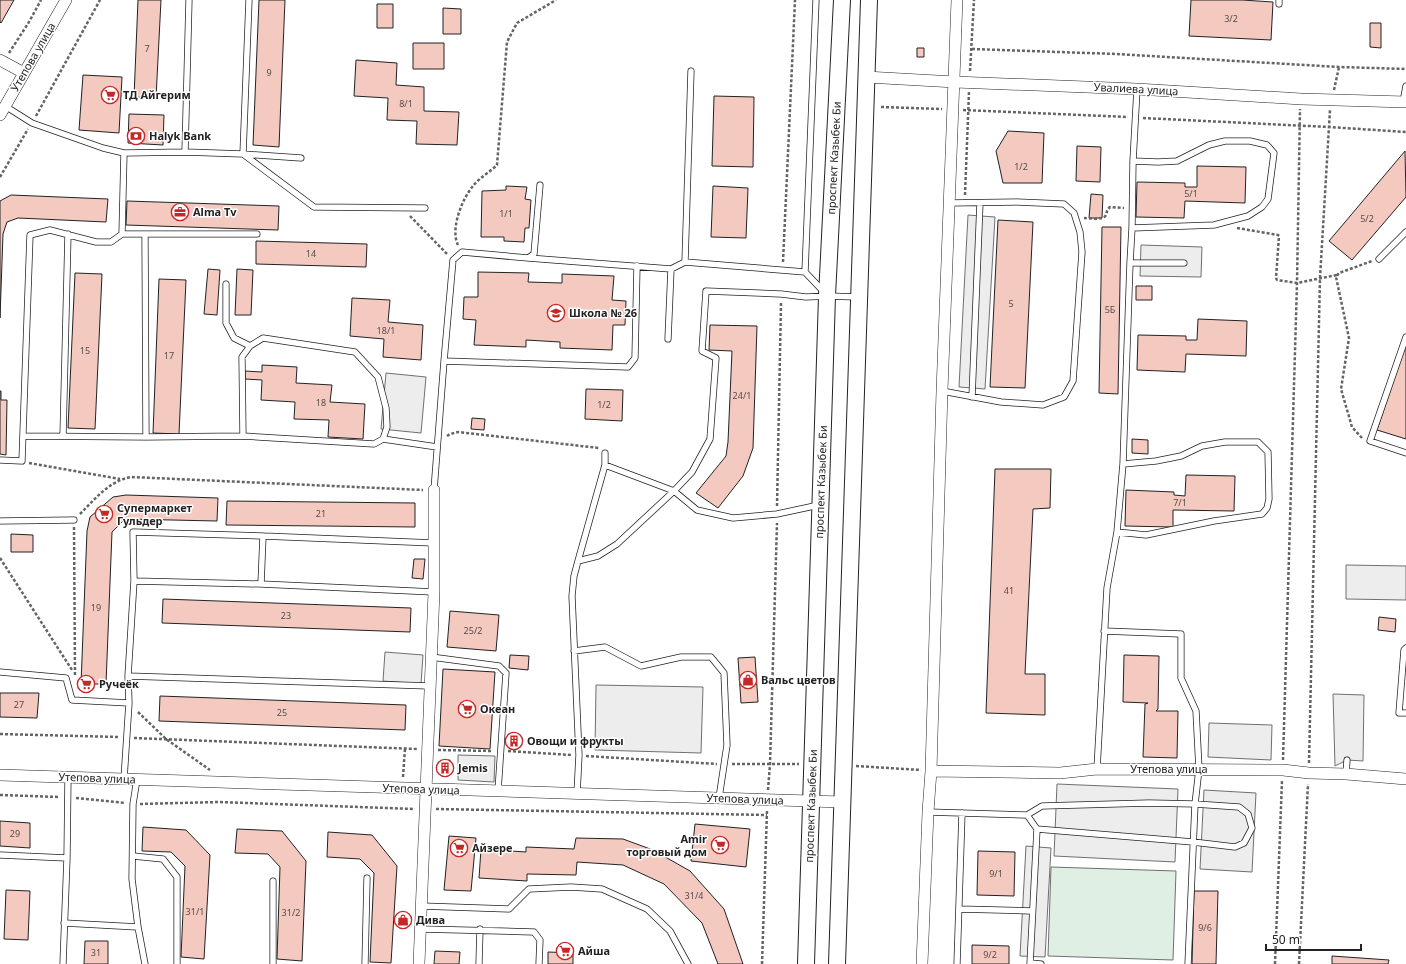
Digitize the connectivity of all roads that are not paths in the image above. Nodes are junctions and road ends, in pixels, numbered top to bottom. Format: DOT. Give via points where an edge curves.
graph roads {
  1 [pos="66,0"];
  2 [pos="189,0"];
  3 [pos="249,0"];
  4 [pos="816,0"];
  5 [pos="842,0"];
  6 [pos="869,0"];
  7 [pos="957,0"];
  8 [pos="2,61"];
  9 [pos="691,71"];
  10 [pos="24,73"];
  11 [pos="866,77"];
  12 [pos="955,82"];
  13 [pos="1406,86"];
  14 [pos="1137,89"];
  15 [pos="1404,102"];
  16 [pos="2,110"];
  17 [pos="185,152"];
  18 [pos="124,153"];
  19 [pos="243,154"];
  20 [pos="301,158"];
  21 [pos="1133,161"];
  22 [pos="540,185"];
  23 [pos="980,202"];
  24 [pos="949,203"];
  25 [pos="425,208"];
  26 [pos="1132,228"];
  27 [pos="1406,232"];
  28 [pos="68,234"];
  29 [pos="122,234"];
  30 [pos="145,234"];
  31 [pos="257,234"];
  32 [pos="528,258"];
  33 [pos="1379,259"];
  34 [pos="685,262"];
  35 [pos="1130,263"];
  36 [pos="1184,263"];
  37 [pos="637,266"];
  38 [pos="671,269"];
  39 [pos="805,272"];
  40 [pos="226,284"];
  41 [pos="827,296"];
  42 [pos="859,297"];
  43 [pos="1406,338"];
  44 [pos="668,339"];
  45 [pos="250,346"];
  46 [pos="444,361"];
  47 [pos="942,391"];
  48 [pos="972,397"];
  49 [pos="23,436"];
  50 [pos="63,436"];
  51 [pos="242,436"];
  52 [pos="146,437"];
  53 [pos="383,439"];
  54 [pos="437,447"];
  55 [pos="605,453"];
  56 [pos="1406,453"];
  57 [pos="0,460"];
  58 [pos="605,464"];
  59 [pos="1122,464"];
  60 [pos="434,490"];
  61 [pos="674,491"];
  62 [pos="821,504"];
  63 [pos="74,520"];
  64 [pos="0,521"];
  65 [pos="1117,532"];
  66 [pos="263,536"];
  67 [pos="434,543"];
  68 [pos="578,561"];
  69 [pos="134,581"];
  70 [pos="261,584"];
  71 [pos="434,592"];
  72 [pos="1104,631"];
  73 [pos="1406,648"];
  74 [pos="574,651"];
  75 [pos="431,657"];
  76 [pos="0,672"];
  77 [pos="128,676"];
  78 [pos="430,686"];
  79 [pos="129,703"];
  80 [pos="1406,713"];
  81 [pos="1347,760"];
  82 [pos="1097,769"];
  83 [pos="1199,769"];
  84 [pos="931,771"];
  85 [pos="1346,774"];
  86 [pos="0,775"];
  87 [pos="68,777"];
  88 [pos="124,779"];
  89 [pos="137,779"];
  90 [pos="1406,779"];
  91 [pos="426,789"];
  92 [pos="498,791"];
  93 [pos="577,794"];
  94 [pos="718,798"];
  95 [pos="811,802"];
  96 [pos="842,802"];
  97 [pos="1195,804"];
  98 [pos="928,812"];
  99 [pos="962,813"];
  100 [pos="1027,816"];
  101 [pos="1037,829"];
  102 [pos="1193,842"];
  103 [pos="0,855"];
  104 [pos="133,856"];
  105 [pos="67,858"];
  106 [pos="367,878"];
  107 [pos="273,881"];
  108 [pos="422,906"];
  109 [pos="960,909"];
  110 [pos="1032,911"];
  111 [pos="64,923"];
  112 [pos="138,927"];
  113 [pos="420,929"];
  114 [pos="480,929"];
  115 [pos="805,963"];
  116 [pos="63,964"];
  117 [pos="145,964"];
  118 [pos="177,964"];
  119 [pos="273,964"];
  120 [pos="365,964"];
  121 [pos="419,964"];
  122 [pos="479,964"];
  123 [pos="539,964"];
  124 [pos="688,964"];
  125 [pos="837,964"];
  126 [pos="922,964"];
  127 [pos="957,964"];
  128 [pos="1030,964"];
  129 [pos="1040,964"];
  130 [pos="1188,964"];
  1 -- 10 [label="street, Утепова улица"];
  2 -- 17 [label="lane"];
  3 -- 19 [label="lane"];
  4 -- 39 [label="lane"];
  5 -- 41 [label="street, проспект Казыбек Би"];
  6 -- 11 [label="street"];
  7 -- 12 [label="street"];
  8 -- 10 [label="street"];
  9 -- 34 [label="lane"];
  10 -- 16 [label="street, Утепова улица"];
  11 -- 12 [label="street, Увалиева улица"];
  11 -- 42 [label="street"];
  12 -- 14 [label="street, Увалиева улица"];
  12 -- 24 [label="street"];
  13 -- 15 [label="lane"];
  14 -- 15 [label="street, Увалиева улица" via="1301,99"];
  14 -- 21 [label="lane"];
  16 -- 18 [label="lane" via="32,123"];
  17 -- 18 [label="lane"];
  17 -- 19 [label="lane"];
  18 -- 29 [label="lane"];
  19 -- 20 [label="lane"];
  19 -- 25 [label="lane" via="314,207"];
  21 -- 26 [label="lane"];
  21 -- 26 [label="lane" via="1177,161 1209,145 1225,141 1250,141 1267,146 1274,153 1268,199 1262,207 1248,216 1215,225"];
  22 -- 32 [label="lane" via="534,254"];
  23 -- 24 [label="lane"];
  23 -- 48 [label="lane"];
  23 -- 48 [label="lane" via="1064,204 1074,213 1080,232 1082,252 1073,381 1064,397 1043,405"];
  24 -- 47 [label="street"];
  26 -- 35 [label="lane"];
  27 -- 33 [label="lane"];
  28 -- 29 [label="lane" via="96,242 111,242"];
  28 -- 49 [label="lane" via="50,230 30,235"];
  28 -- 50 [label="lane"];
  29 -- 30 [label="lane"];
  30 -- 31 [label="lane"];
  30 -- 52 [label="lane"];
  32 -- 37 [label="lane"];
  32 -- 46 [label="lane" via="462,252 453,260"];
  34 -- 38 [label="lane"];
  34 -- 39 [label="lane"];
  35 -- 36 [label="lane"];
  35 -- 59 [label="lane"];
  37 -- 38 [label="lane"];
  37 -- 46 [label="lane" via="635,358 628,367"];
  38 -- 44 [label="lane"];
  39 -- 41 [label="lane"];
  40 -- 45 [label="lane" via="226,323 234,338"];
  41 -- 42 [label="lane"];
  41 -- 61 [label="lane" via="706,291 702,351 716,358 710,439 692,472"];
  41 -- 62 [label="street, проспект Казыбек Би"];
  42 -- 96 [label="street"];
  43 -- 56 [label="lane" via="1370,441"];
  45 -- 51 [label="lane" via="242,357"];
  45 -- 53 [label="lane" via="264,338 354,352 378,377 386,408 387,427"];
  46 -- 54 [label="lane"];
  47 -- 48 [label="lane"];
  47 -- 84 [label="street"];
  49 -- 50 [label="lane"];
  49 -- 57 [label="lane" via="22,461"];
  50 -- 52 [label="lane"];
  51 -- 52 [label="lane"];
  51 -- 53 [label="lane" via="374,444"];
  53 -- 54 [label="lane"];
  54 -- 60 [label="lane"];
  55 -- 58 [label="lane"];
  58 -- 61 [label="lane"];
  58 -- 68 [label="lane"];
  59 -- 65 [label="lane"];
  59 -- 65 [label="lane" via="1156,462 1182,456 1202,446 1225,442 1258,442 1268,452 1269,499 1262,514 1146,535"];
  60 -- 67 [label="street"];
  61 -- 62 [label="lane" via="697,510 733,518 777,514"];
  61 -- 68 [label="lane" via="617,544 598,556"];
  62 -- 95 [label="street, проспект Казыбек Би"];
  63 -- 64 [label="lane"];
  65 -- 72 [label="lane" via="1107,588"];
  66 -- 67 [label="lane"];
  66 -- 69 [label="lane" via="133,532"];
  66 -- 70 [label="lane"];
  67 -- 71 [label="street"];
  68 -- 74 [label="lane" via="572,596"];
  69 -- 70 [label="lane"];
  69 -- 77 [label="lane"];
  70 -- 71 [label="lane"];
  71 -- 75 [label="street"];
  72 -- 82 [label="lane"];
  72 -- 83 [label="lane" via="1181,634 1181,678 1196,711"];
  73 -- 80 [label="lane" via="1399,713"];
  74 -- 93 [label="lane" via="579,755"];
  74 -- 94 [label="lane" via="605,647 641,666 681,657 711,657 724,673 727,745"];
  75 -- 78 [label="street"];
  75 -- 92 [label="lane" via="499,666 506,673"];
  76 -- 79 [label="lane" via="66,678 72,700"];
  77 -- 78 [label="lane"];
  77 -- 79 [label="lane"];
  78 -- 91 [label="street"];
  79 -- 88 [label="lane"];
  81 -- 85 [label="lane"];
  82 -- 83 [label="street, Утепова улица"];
  82 -- 84 [label="street, Утепова улица" via="1060,773"];
  83 -- 85 [label="street, Утепова улица"];
  83 -- 97 [label="lane"];
  84 -- 98 [label="street"];
  85 -- 90 [label="street, Утепова улица"];
  86 -- 87 [label="street, Утепова улица"];
  87 -- 88 [label="street, Утепова улица"];
  87 -- 105 [label="lane"];
  88 -- 89 [label="street, Утепова улица"];
  89 -- 91 [label="street, Утепова улица"];
  89 -- 104 [label="lane" via="133,804"];
  91 -- 92 [label="street, Утепова улица"];
  91 -- 108 [label="street"];
  92 -- 93 [label="street, Утепова улица"];
  93 -- 94 [label="street, Утепова улица"];
  94 -- 95 [label="street, Утепова улица"];
  95 -- 96 [label="street, Утепова улица"];
  95 -- 115 [label="street, проспект Казыбек Би"];
  96 -- 125 [label="street"];
  97 -- 100 [label="lane" via="1042,806"];
  97 -- 102 [label="lane"];
  97 -- 102 [label="lane" via="1239,807 1248,814 1252,828 1244,843 1235,847"];
  98 -- 99 [label="lane"];
  98 -- 126 [label="street"];
  99 -- 100 [label="lane"];
  99 -- 109 [label="lane"];
  100 -- 101 [label="lane"];
  101 -- 102 [label="lane"];
  101 -- 110 [label="lane"];
  102 -- 130 [label="lane"];
  103 -- 105 [label="lane"];
  104 -- 112 [label="lane" via="132,879"];
  104 -- 118 [label="lane" via="163,859 177,877"];
  105 -- 111 [label="lane"];
  106 -- 120 [label="lane"];
  107 -- 119 [label="lane"];
  108 -- 113 [label="street"];
  108 -- 124 [label="lane" via="509,909 529,889 602,889 647,909 670,931"];
  109 -- 110 [label="lane"];
  109 -- 127 [label="lane"];
  110 -- 128 [label="lane"];
  111 -- 112 [label="lane"];
  111 -- 116 [label="lane"];
  112 -- 117 [label="lane"];
  113 -- 114 [label="lane"];
  113 -- 121 [label="street"];
  114 -- 122 [label="lane"];
  114 -- 123 [label="lane" via="534,932 540,940"];
  128 -- 129 [label="lane"];
}
